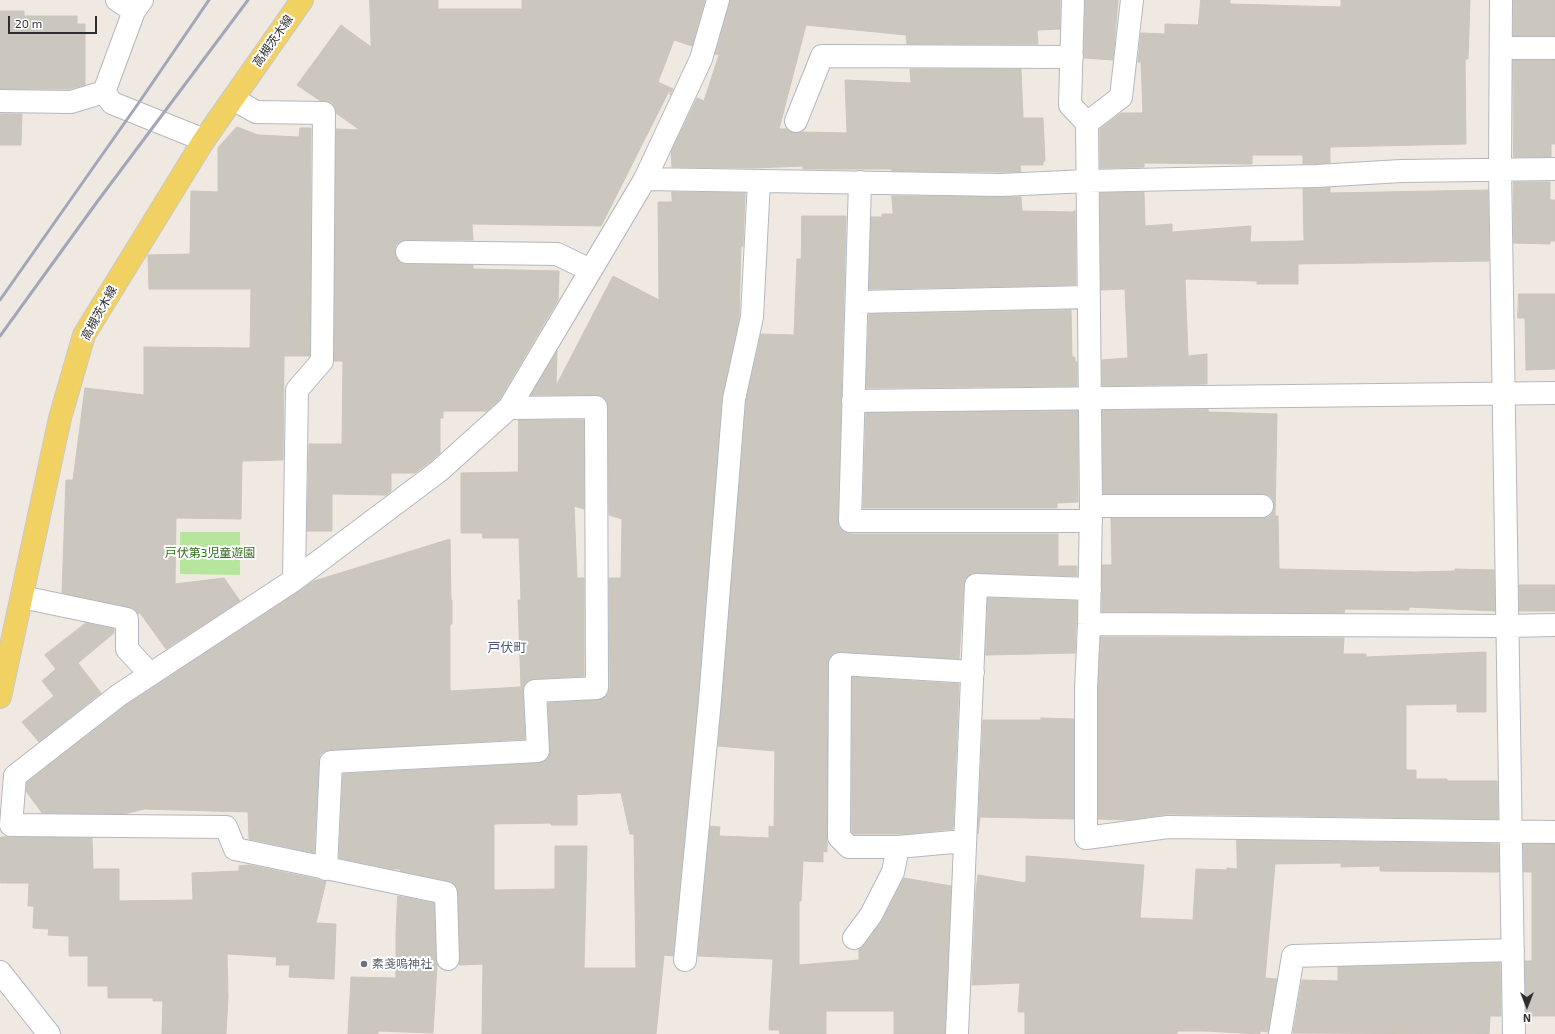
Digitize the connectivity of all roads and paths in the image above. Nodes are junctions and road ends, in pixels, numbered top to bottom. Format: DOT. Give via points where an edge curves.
graph roads {
  1 [pos="302,0"];
  2 [pos="718,0"];
  3 [pos="1073,0"];
  4 [pos="1132,0"];
  5 [pos="1501,0"];
  6 [pos="131,4"];
  7 [pos="1501,48"];
  8 [pos="1555,48"];
  9 [pos="1072,57"];
  10 [pos="104,92"];
  11 [pos="233,99"];
  12 [pos="0,101"];
  13 [pos="796,121"];
  14 [pos="1087,123"];
  15 [pos="204,140"];
  16 [pos="1500,168"];
  17 [pos="1555,169"];
  18 [pos="645,179"];
  19 [pos="759,181"];
  20 [pos="1087,181"];
  21 [pos="860,182"];
  22 [pos="407,252"];
  23 [pos="590,270"];
  24 [pos="1089,297"];
  25 [pos="858,302"];
  26 [pos="1503,393"];
  27 [pos="1555,393"];
  28 [pos="1091,398"];
  29 [pos="853,401"];
  30 [pos="509,408"];
  31 [pos="1262,506"];
  32 [pos="1091,513"];
  33 [pos="294,580"];
  34 [pos="1090,589"];
  35 [pos="22,597"];
  36 [pos="1089,624"];
  37 [pos="1555,625"];
  38 [pos="1508,626"];
  39 [pos="973,672"];
  40 [pos="150,674"];
  41 [pos="0,697"];
  42 [pos="1511,831"];
  43 [pos="1555,832"];
  44 [pos="964,841"];
  45 [pos="898,847"];
  46 [pos="326,869"];
  47 [pos="854,938"];
  48 [pos="1513,950"];
  49 [pos="448,958"];
  50 [pos="685,960"];
  51 [pos="0,972"];
  52 [pos="48,1034"];
  53 [pos="956,1034"];
  54 [pos="1280,1034"];
  55 [pos="1514,1034"];
  1 -- 11 [label="main road, 高槻茨木線"];
  2 -- 18 [label="street" via="701,59"];
  3 -- 9 [label="street"];
  4 -- 14 [label="street" via="1121,97"];
  5 -- 7 [label="street"];
  6 -- 10 [label="street"];
  7 -- 8 [label="street"];
  7 -- 16 [label="street"];
  9 -- 13 [label="street" via="822,56"];
  9 -- 14 [label="street" via="1070,105"];
  10 -- 12 [label="street" via="71,102"];
  10 -- 15 [label="street" via="112,103"];
  11 -- 15 [label="main road, 高槻茨木線"];
  11 -- 33 [label="street" via="256,112 324,113 322,361 297,390"];
  14 -- 20 [label="street"];
  15 -- 35 [label="main road, 高槻茨木線" via="84,335 60,418"];
  16 -- 17 [label="street"];
  16 -- 20 [label="street" via="1317,176"];
  16 -- 26 [label="street"];
  18 -- 19 [label="street"];
  18 -- 23 [label="street"];
  19 -- 21 [label="street"];
  19 -- 50 [label="street" via="752,317 734,399 711,692"];
  20 -- 21 [label="street" via="1001,185"];
  20 -- 24 [label="street"];
  21 -- 25 [label="street"];
  22 -- 23 [label="street" via="557,254"];
  23 -- 30 [label="street"];
  24 -- 25 [label="street"];
  24 -- 28 [label="street"];
  25 -- 29 [label="street"];
  26 -- 27 [label="street"];
  26 -- 28 [label="street"];
  26 -- 38 [label="street"];
  28 -- 29 [label="street"];
  28 -- 32 [label="street"];
  29 -- 32 [label="street" via="850,521"];
  30 -- 33 [label="street" via="440,471"];
  30 -- 46 [label="street" via="596,407 597,688 535,691 538,751 331,762"];
  31 -- 32 [label="street"];
  32 -- 34 [label="street"];
  33 -- 40 [label="street"];
  34 -- 36 [label="street"];
  34 -- 39 [label="street" via="976,585"];
  35 -- 40 [label="street" via="127,619 127,649"];
  35 -- 41 [label="main road, 高槻茨木線"];
  36 -- 38 [label="street"];
  36 -- 42 [label="street" via="1086,689 1086,838 1168,827"];
  37 -- 38 [label="street"];
  38 -- 42 [label="street"];
  39 -- 44 [label="street"];
  39 -- 45 [label="street" via="840,664 839,837 849,847"];
  40 -- 46 [label="street" via="15,776 11,825 226,827 235,849"];
  42 -- 43 [label="street"];
  42 -- 48 [label="street"];
  44 -- 45 [label="street"];
  44 -- 53 [label="street"];
  45 -- 47 [label="street" via="892,872 871,915"];
  46 -- 49 [label="street" via="446,893"];
  48 -- 54 [label="street" via="1293,956"];
  48 -- 55 [label="street"];
  51 -- 52 [label="street"];
}
